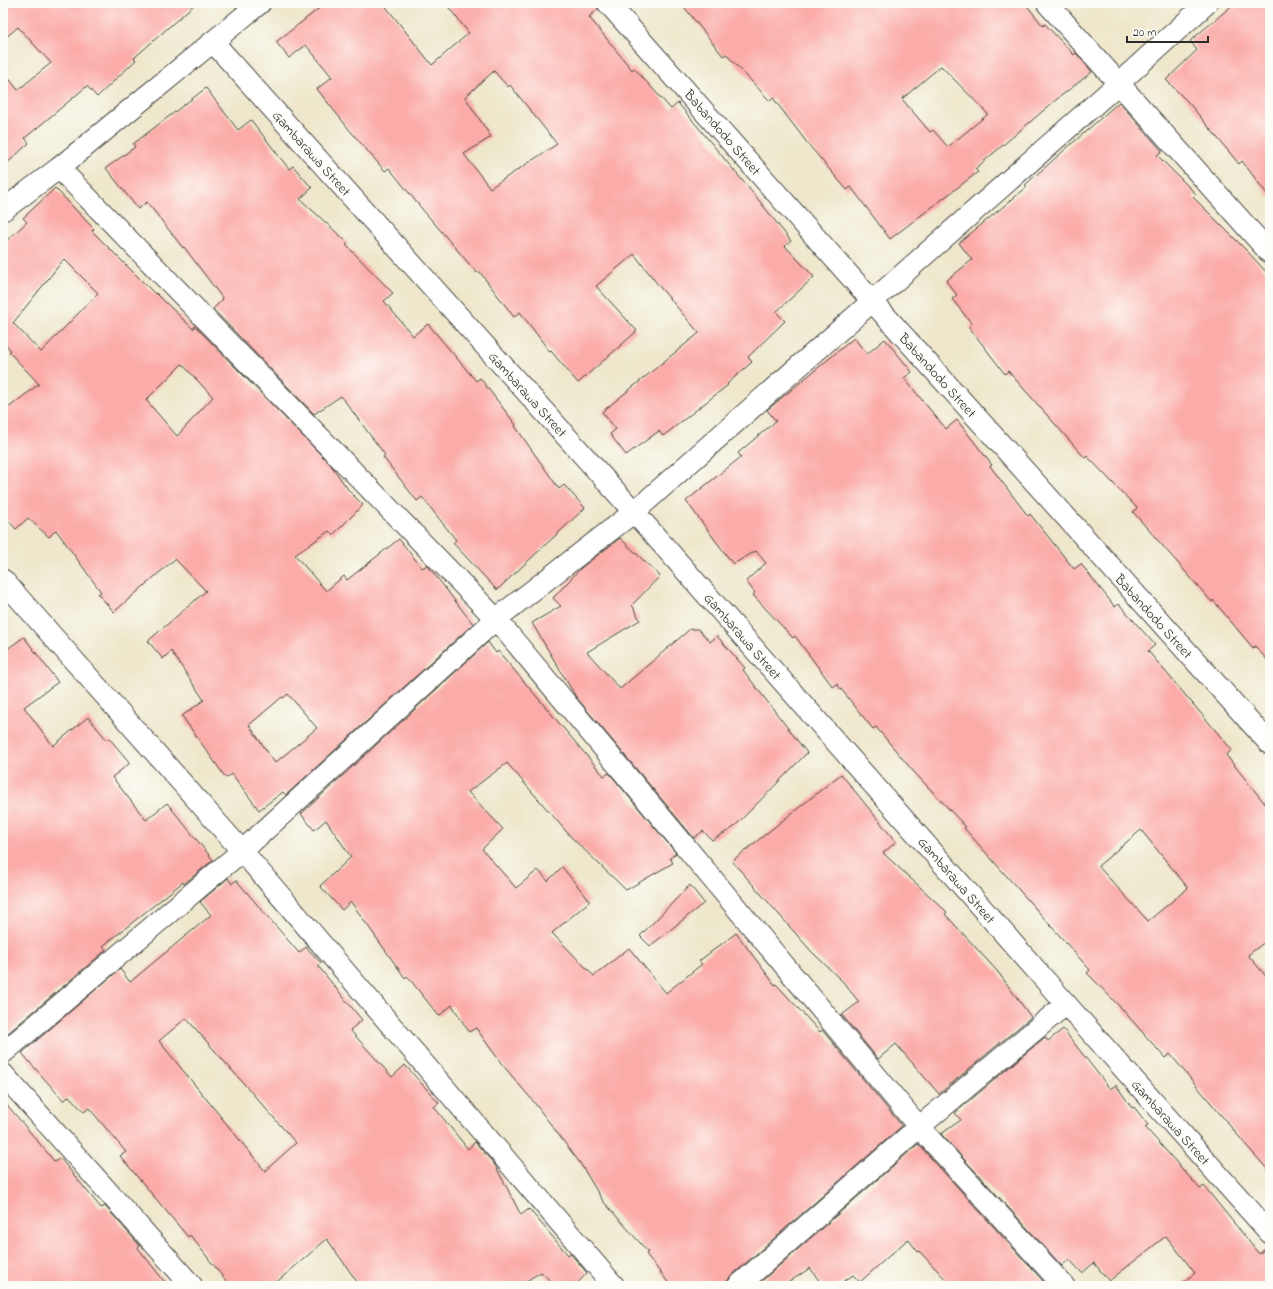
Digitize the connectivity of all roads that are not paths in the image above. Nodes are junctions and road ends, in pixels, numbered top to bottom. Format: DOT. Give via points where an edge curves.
graph roads {
  1 [pos="260,3"];
  2 [pos="608,3"];
  3 [pos="1047,3"];
  4 [pos="1207,3"];
  5 [pos="213,42"];
  6 [pos="1119,83"];
  7 [pos="59,168"];
  8 [pos="3,210"];
  9 [pos="1270,253"];
  10 [pos="872,301"];
  11 [pos="634,512"];
  12 [pos="3,580"];
  13 [pos="496,619"];
  14 [pos="1270,744"];
  15 [pos="242,851"];
  16 [pos="1066,1004"];
  17 [pos="3,1053"];
  18 [pos="3,1074"];
  19 [pos="919,1127"];
  20 [pos="1270,1233"];
  21 [pos="192,1286"];
  22 [pos="614,1286"];
  23 [pos="738,1286"];
  24 [pos="1064,1286"];
  1 -- 5 [label="street"];
  2 -- 10 [label="street, Babandodo Street"];
  3 -- 6 [label="street"];
  4 -- 6 [label="street"];
  5 -- 7 [label="street"];
  5 -- 11 [label="street, Gambarawa Street"];
  6 -- 9 [label="street"];
  6 -- 10 [label="street"];
  7 -- 8 [label="street"];
  7 -- 13 [label="street"];
  10 -- 11 [label="street"];
  10 -- 14 [label="street, Babandodo Street"];
  11 -- 13 [label="street"];
  11 -- 16 [label="street, Gambarawa Street"];
  12 -- 15 [label="street"];
  13 -- 15 [label="street"];
  13 -- 19 [label="street"];
  15 -- 17 [label="street"];
  15 -- 22 [label="street"];
  16 -- 19 [label="street"];
  16 -- 20 [label="street, Gambarawa Street"];
  18 -- 21 [label="street"];
  19 -- 23 [label="street"];
  19 -- 24 [label="street"];
}
